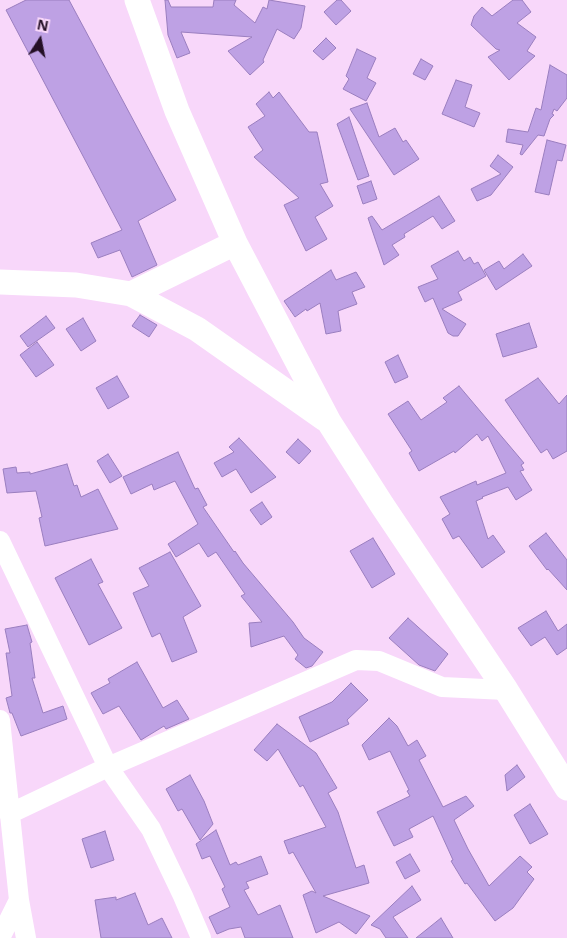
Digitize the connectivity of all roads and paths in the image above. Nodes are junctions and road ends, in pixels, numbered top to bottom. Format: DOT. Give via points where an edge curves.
graph roads {
  1 [pos="137,0"];
  2 [pos="235,243"];
  3 [pos="0,282"];
  4 [pos="132,294"];
  5 [pos="330,422"];
  6 [pos="0,541"];
  7 [pos="506,690"];
  8 [pos="0,720"];
  9 [pos="108,767"];
  10 [pos="567,788"];
  11 [pos="9,814"];
  12 [pos="19,900"];
  13 [pos="0,938"];
  14 [pos="26,938"];
  15 [pos="200,938"];
  1 -- 2 [label="street" via="177,111"];
  2 -- 4 [label="street"];
  2 -- 5 [label="street"];
  3 -- 4 [label="street" via="76,285"];
  4 -- 5 [label="street" via="197,328"];
  5 -- 7 [label="street"];
  6 -- 9 [label="street"];
  7 -- 9 [label="street" via="442,687 379,660 356,660"];
  7 -- 10 [label="street"];
  8 -- 11 [label="street"];
  9 -- 11 [label="street"];
  9 -- 15 [label="street" via="151,829"];
  11 -- 12 [label="street"];
  12 -- 13 [label="street"];
  12 -- 14 [label="street"];
}
